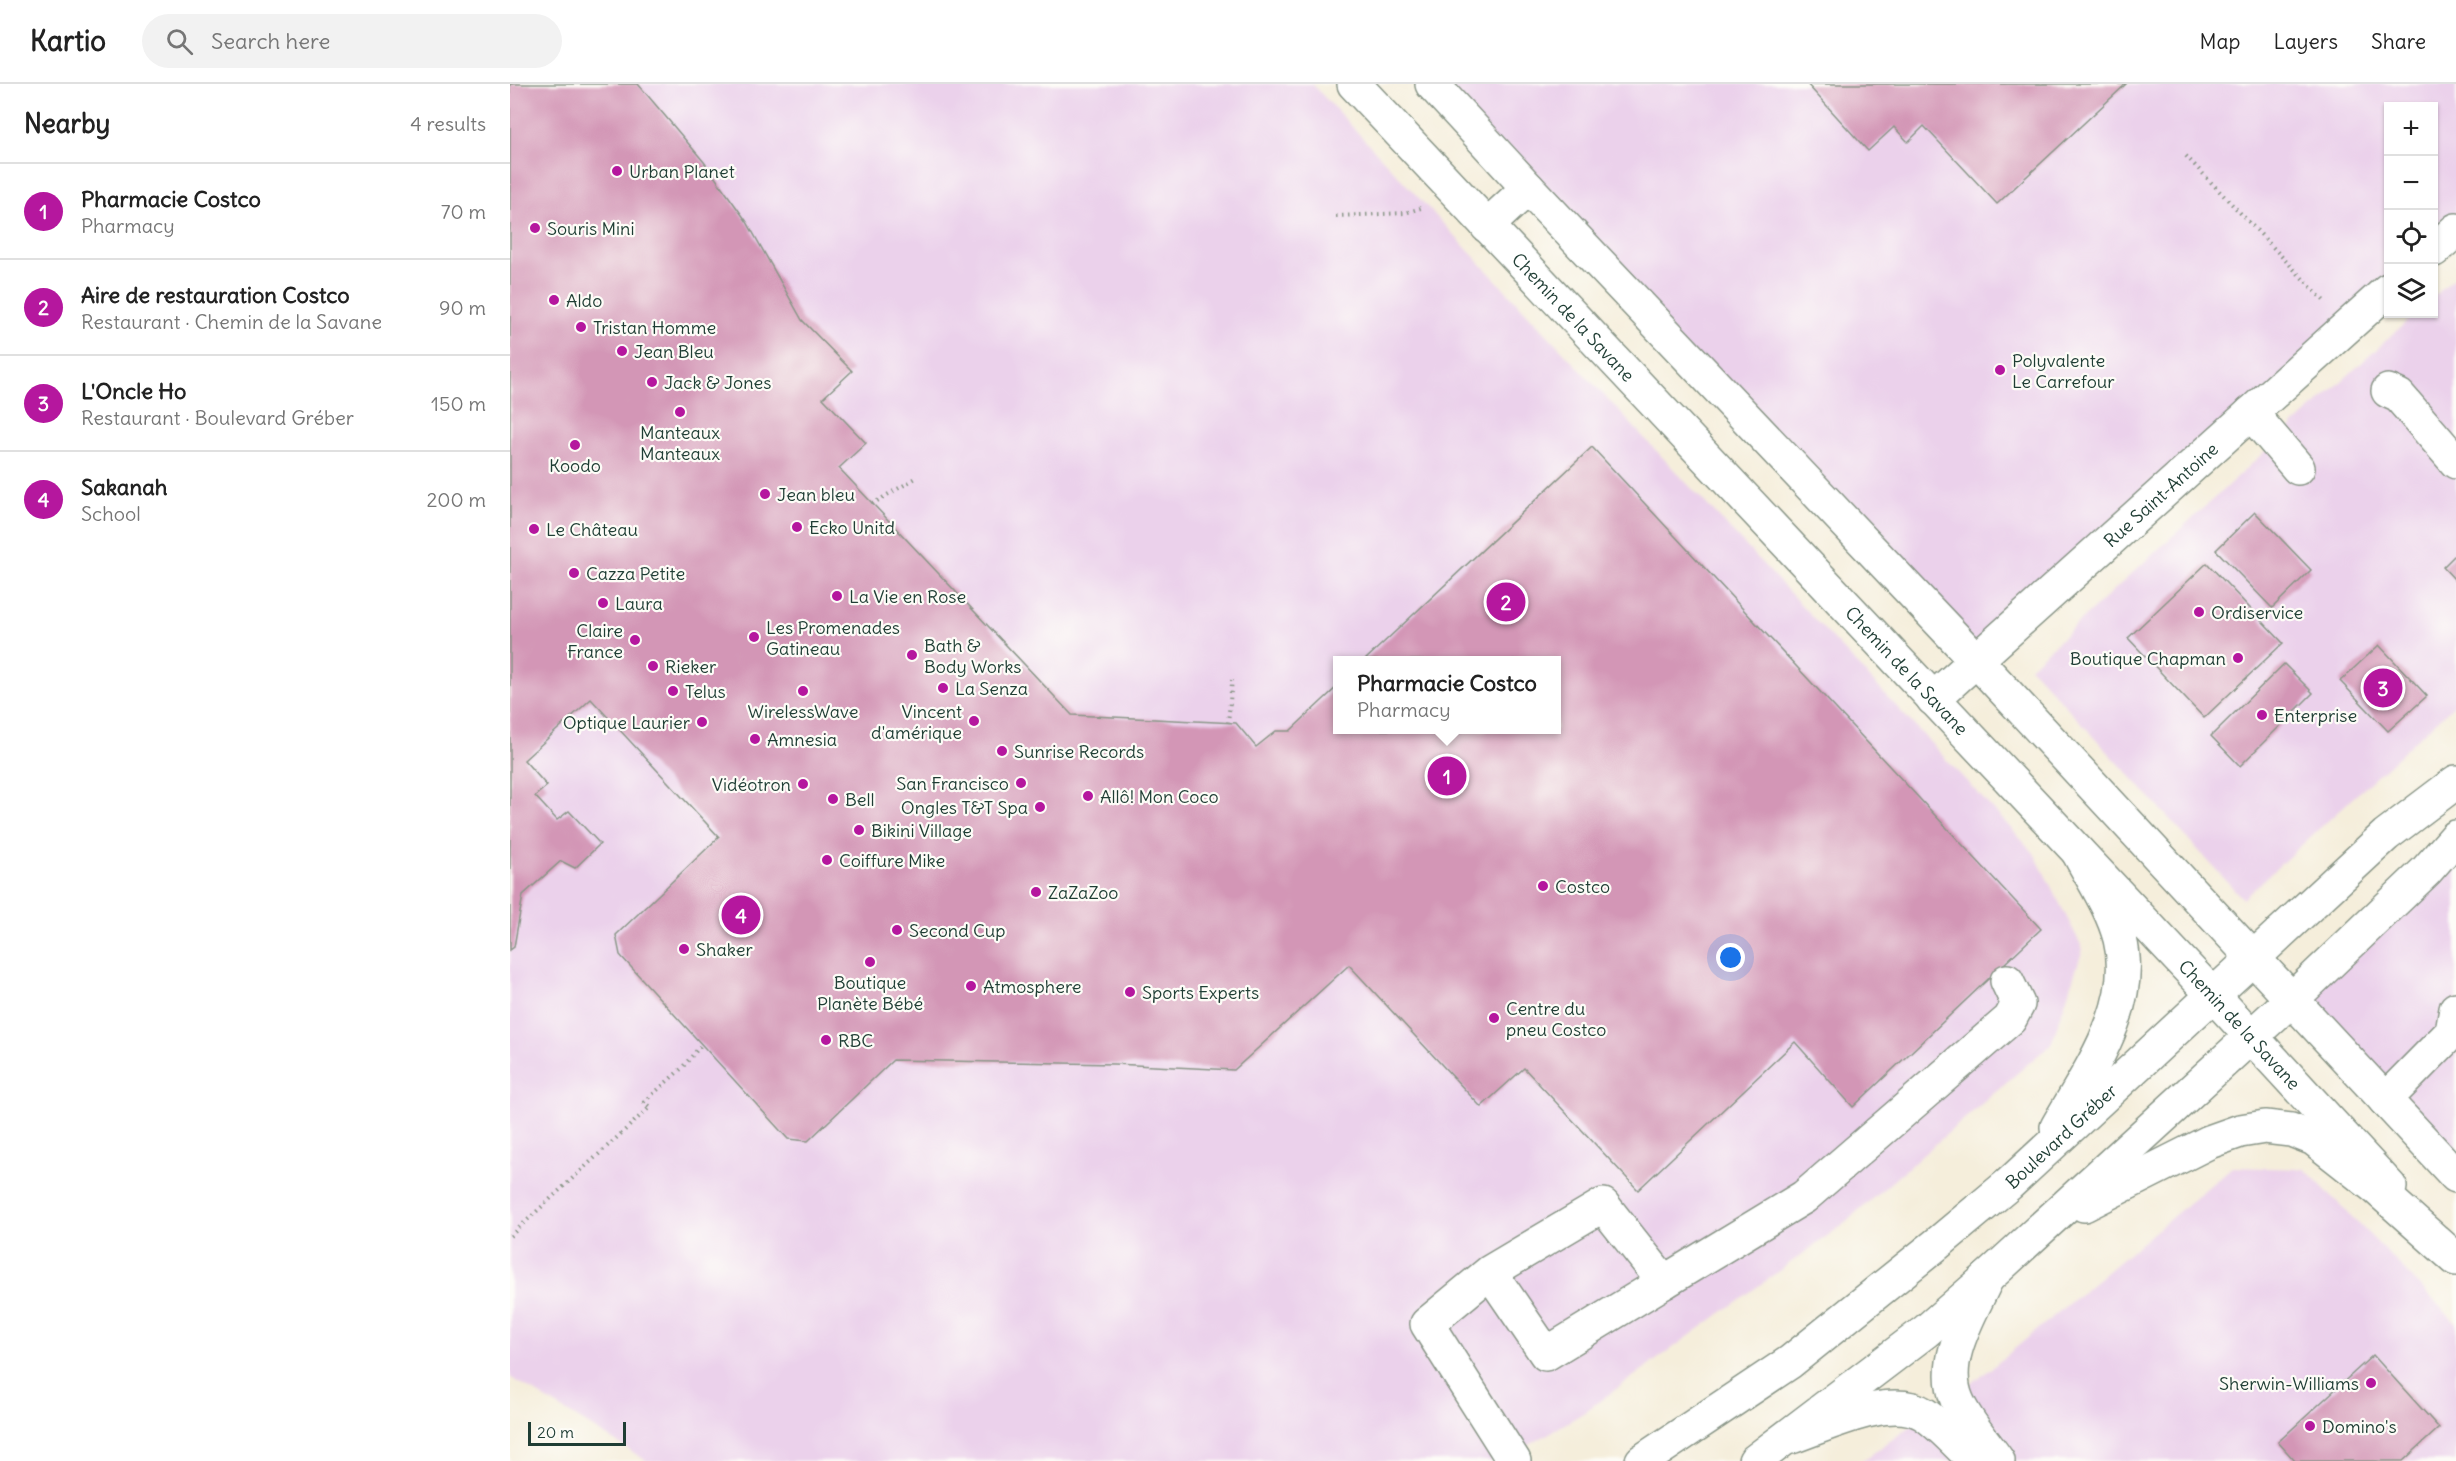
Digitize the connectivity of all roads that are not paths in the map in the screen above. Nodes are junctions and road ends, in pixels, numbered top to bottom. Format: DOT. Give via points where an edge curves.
graph roads {
  1 [pos="1354,84"];
  2 [pos="1432,84"];
  3 [pos="1528,188"];
  4 [pos="1487,226"];
  5 [pos="2384,294"];
  6 [pos="2388,391"];
  7 [pos="2251,413"];
  8 [pos="2450,456"];
  9 [pos="2298,468"];
  10 [pos="1975,659"];
  11 [pos="1933,699"];
  12 [pos="2456,782"];
  13 [pos="2456,837"];
  14 [pos="2078,852"];
  15 [pos="2253,958"];
  16 [pos="2007,981"];
  17 [pos="2214,996"];
  18 [pos="2291,1000"];
  19 [pos="2454,1026"];
  20 [pos="2251,1037"];
  21 [pos="2385,1100"];
  22 [pos="2042,1154"];
  23 [pos="2456,1176"];
  24 [pos="2048,1224"];
  25 [pos="2456,1259"];
  26 [pos="1490,1272"];
  27 [pos="1987,1278"];
  28 [pos="1664,1282"];
  29 [pos="1787,1438"];
  30 [pos="1514,1461"];
  31 [pos="1642,1461"];
  32 [pos="1755,1461"];
  33 [pos="1975,1461"];
  34 [pos="1998,1461"];
  1 -- 4 [label="street, Chemin de la Savane"];
  2 -- 3 [label="street"];
  3 -- 4 [label="street"];
  3 -- 10 [label="street"];
  4 -- 11 [label="street, Chemin de la Savane"];
  5 -- 7 [label="street, Rue Saint-Antoine"];
  6 -- 8 [label="street" via="2399,396"];
  7 -- 9 [label="street"];
  7 -- 10 [label="street, Rue Saint-Antoine"];
  10 -- 11 [label="street, Rue Saint-Antoine"];
  10 -- 15 [label="street"];
  11 -- 14 [label="street, Chemin de la Savane"];
  12 -- 15 [label="street, Boulevard Gréber" via="2386,835"];
  13 -- 18 [label="street" via="2426,871"];
  14 -- 17 [label="street, Chemin de la Savane"];
  14 -- 22 [label="street" via="2111,915 2120,940 2124,972 2120,998 2099,1053"];
  15 -- 17 [label="street, Boulevard Gréber"];
  15 -- 18 [label="street"];
  16 -- 28 [label="street" via="2018,1004 2010,1019 1936,1084 1804,1197"];
  17 -- 20 [label="street, Chemin de la Savane"];
  17 -- 22 [label="street, Boulevard Gréber"];
  18 -- 20 [label="street"];
  18 -- 21 [label="street"];
  19 -- 21 [label="street"];
  20 -- 24 [label="street"];
  20 -- 25 [label="street, Chemin de la Savane"];
  21 -- 23 [label="street"];
  22 -- 31 [label="street, Boulevard Gréber" via="1790,1362"];
  24 -- 25 [label="street" via="2209,1142 2265,1127 2291,1130 2314,1139"];
  24 -- 27 [label="street"];
  26 -- 28 [label="street" via="1603,1205"];
  26 -- 28 [label="street" via="1546,1354"];
  26 -- 30 [label="street" via="1427,1324"];
  27 -- 29 [label="street" via="1926,1331"];
  27 -- 34 [label="street" via="1958,1341 1952,1382 1957,1401"];
  29 -- 32 [label="street"];
  29 -- 33 [label="street" via="1882,1406 1904,1406 1926,1415"];
}
